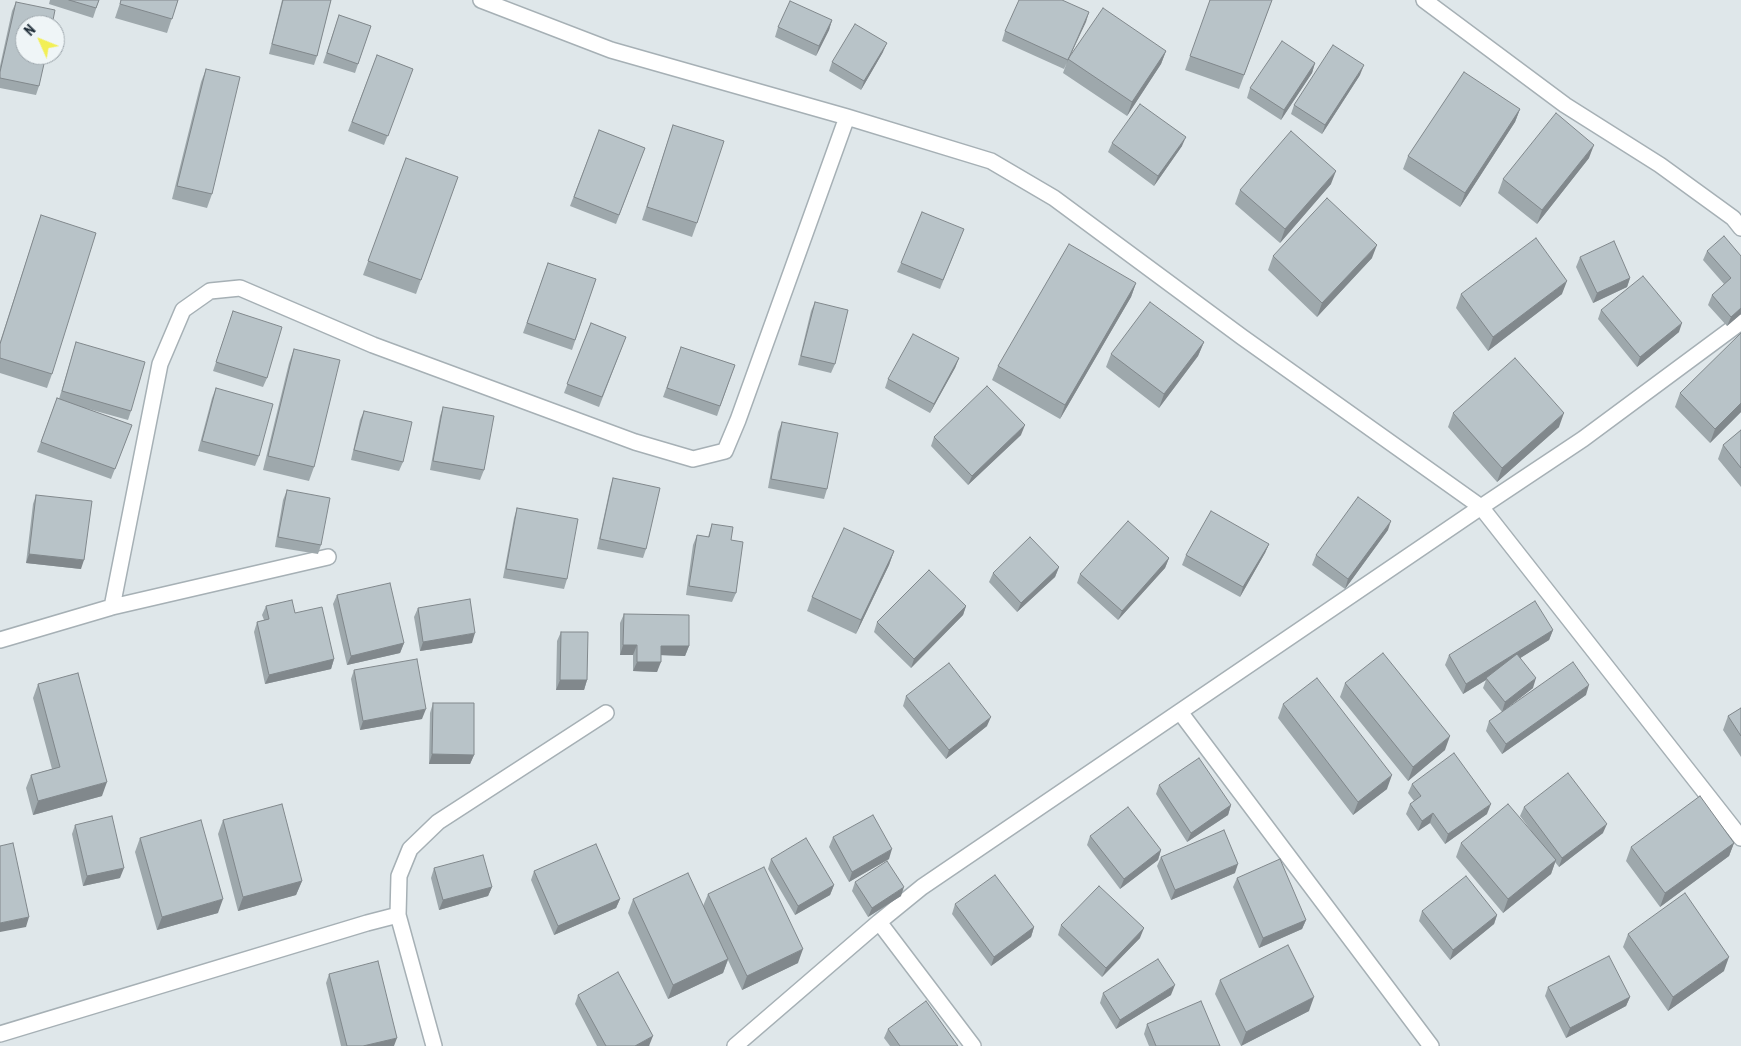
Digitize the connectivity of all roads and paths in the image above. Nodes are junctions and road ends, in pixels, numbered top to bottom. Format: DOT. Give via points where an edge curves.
graph roads {
  1 [pos="482,0"];
  2 [pos="1424,0"];
  3 [pos="847,117"];
  4 [pos="1741,228"];
  5 [pos="1741,322"];
  6 [pos="1481,507"];
  7 [pos="328,557"];
  8 [pos="112,607"];
  9 [pos="0,640"];
  10 [pos="1180,712"];
  11 [pos="606,714"];
  12 [pos="1741,838"];
  13 [pos="398,915"];
  14 [pos="879,922"];
  15 [pos="0,1034"];
  16 [pos="434,1046"];
  17 [pos="735,1046"];
  18 [pos="973,1046"];
  19 [pos="1431,1046"];
  1 -- 3 [label="street" via="611,50"];
  2 -- 4 [label="street" via="1565,105 1704,196 1734,218"];
  3 -- 6 [label="street" via="991,161 1054,198"];
  3 -- 8 [label="street" via="725,450 693,458 635,442 373,345 240,288 210,291 183,310 160,364"];
  5 -- 6 [label="street" via="1583,439"];
  6 -- 10 [label="street"];
  6 -- 12 [label="street"];
  7 -- 8 [label="street"];
  8 -- 9 [label="street"];
  10 -- 14 [label="street" via="922,887"];
  10 -- 19 [label="street"];
  11 -- 13 [label="street" via="438,822 410,849 399,876"];
  13 -- 15 [label="street"];
  13 -- 16 [label="street"];
  14 -- 17 [label="street"];
  14 -- 18 [label="street"];
}
